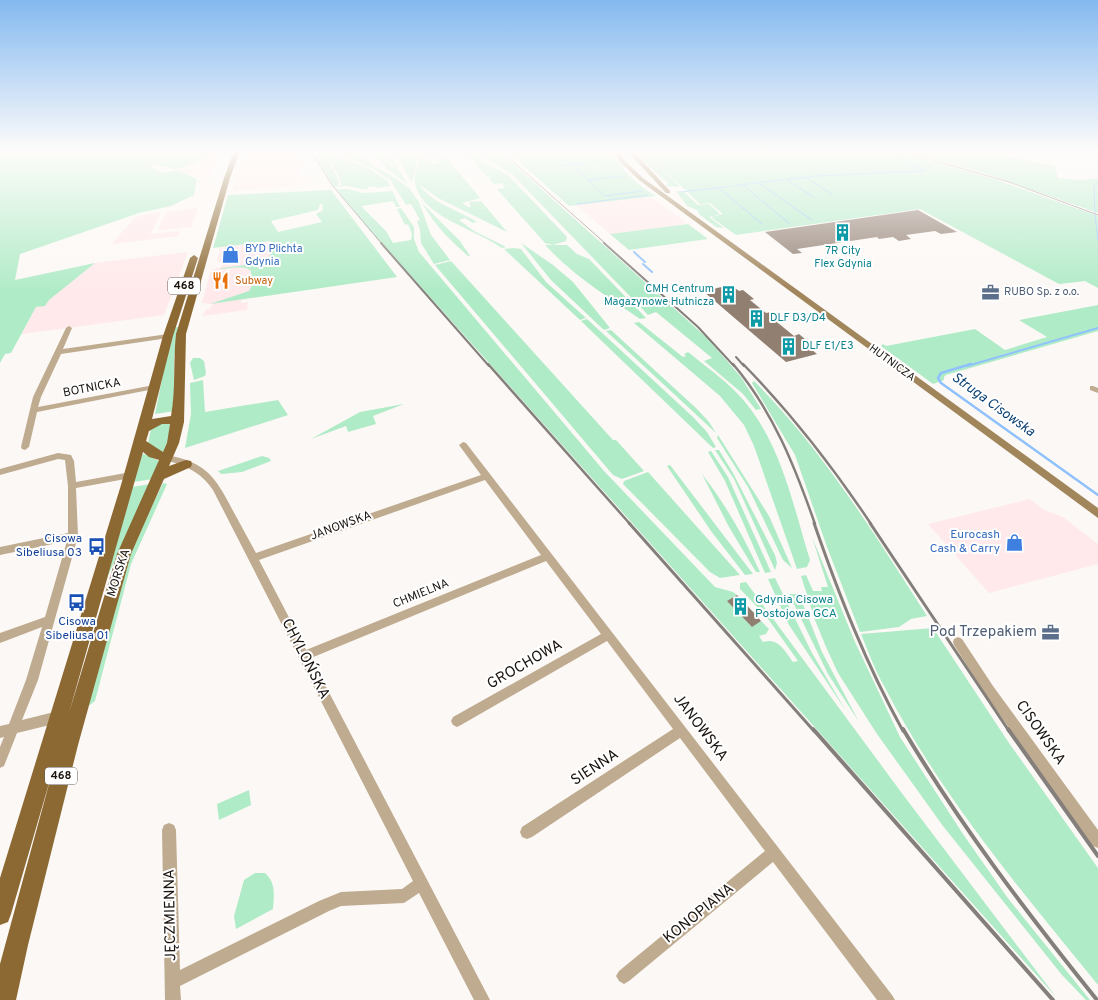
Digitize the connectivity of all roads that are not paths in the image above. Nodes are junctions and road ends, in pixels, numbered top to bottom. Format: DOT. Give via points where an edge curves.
graph roads {
  1 [pos="212,198"];
  2 [pos="221,198"];
  3 [pos="667,198"];
  4 [pos="673,198"];
  5 [pos="686,212"];
  6 [pos="69,328"];
  7 [pos="168,336"];
  8 [pos="57,352"];
  9 [pos="154,388"];
  10 [pos="34,410"];
  11 [pos="178,422"];
  12 [pos="141,435"];
  13 [pos="463,445"];
  14 [pos="25,447"];
  15 [pos="68,457"];
  16 [pos="167,458"];
  17 [pos="186,464"];
  18 [pos="0,472"];
  19 [pos="131,475"];
  20 [pos="159,476"];
  21 [pos="486,476"];
  22 [pos="72,486"];
  23 [pos="1098,514"];
  24 [pos="73,536"];
  25 [pos="0,551"];
  26 [pos="548,556"];
  27 [pos="253,558"];
  28 [pos="49,620"];
  29 [pos="608,635"];
  30 [pos="0,638"];
  31 [pos="958,642"];
  32 [pos="304,656"];
  33 [pos="58,716"];
  34 [pos="457,721"];
  35 [pos="6,731"];
  36 [pos="681,731"];
  37 [pos="0,762"];
  38 [pos="169,830"];
  39 [pos="527,832"];
  40 [pos="1098,841"];
  41 [pos="774,853"];
  42 [pos="422,883"];
  43 [pos="0,914"];
  44 [pos="624,976"];
  45 [pos="172,982"];
  46 [pos="4,1000"];
  47 [pos="173,1000"];
  48 [pos="482,1000"];
  49 [pos="887,1000"];
  1 -- 7 [label="main road, MORSKA / 468"];
  2 -- 11 [label="main road, MORSKA / 468" via="182,334"];
  3 -- 5 [label="main road, HUTNICZA"];
  4 -- 5 [label="main road, HUTNICZA"];
  5 -- 23 [label="main road, HUTNICZA"];
  6 -- 8 [label="street"];
  7 -- 8 [label="street"];
  7 -- 9 [label="main road, MORSKA / 468"];
  8 -- 10 [label="street"];
  9 -- 10 [label="street, BOTNICKA"];
  9 -- 12 [label="main road, MORSKA / 468"];
  10 -- 14 [label="street"];
  11 -- 12 [label="main road" via="162,420"];
  11 -- 16 [label="main road, MORSKA / 468"];
  12 -- 16 [label="main road" via="154,454"];
  12 -- 19 [label="main road, MORSKA / 468"];
  13 -- 21 [label="street, JANOWSKA"];
  15 -- 18 [label="street" via="58,456"];
  15 -- 22 [label="street"];
  16 -- 17 [label="street, CHYLOŃSKA"];
  16 -- 20 [label="main road, MORSKA / 468"];
  17 -- 20 [label="main road"];
  17 -- 27 [label="street, CHYLOŃSKA" via="202,470 211,478"];
  19 -- 22 [label="street"];
  19 -- 33 [label="main road, MORSKA / 468"];
  20 -- 46 [label="main road, MORSKA / 468" via="124,554 16,945"];
  21 -- 26 [label="street, JANOWSKA"];
  21 -- 27 [label="street, JANOWSKA"];
  22 -- 24 [label="street"];
  24 -- 25 [label="street"];
  24 -- 28 [label="street"];
  26 -- 29 [label="street, JANOWSKA"];
  26 -- 32 [label="street, CHMIELNA"];
  27 -- 32 [label="street, CHYLOŃSKA"];
  28 -- 30 [label="street"];
  28 -- 35 [label="street" via="32,680"];
  29 -- 34 [label="street, GROCHOWA"];
  29 -- 36 [label="street, JANOWSKA"];
  31 -- 40 [label="street, CISOWSKA" via="994,698"];
  32 -- 42 [label="street, CHYLOŃSKA"];
  33 -- 35 [label="street"];
  33 -- 43 [label="main road, MORSKA / 468"];
  35 -- 37 [label="street"];
  36 -- 39 [label="street, SIENNA"];
  36 -- 41 [label="street, JANOWSKA"];
  38 -- 45 [label="street, JĘCZMIENNA"];
  41 -- 44 [label="street, KONOPIANA"];
  41 -- 49 [label="street, JANOWSKA"];
  42 -- 45 [label="street" via="404,896 341,899"];
  42 -- 48 [label="street, CHYLOŃSKA"];
  45 -- 47 [label="street, JĘCZMIENNA"];
}
